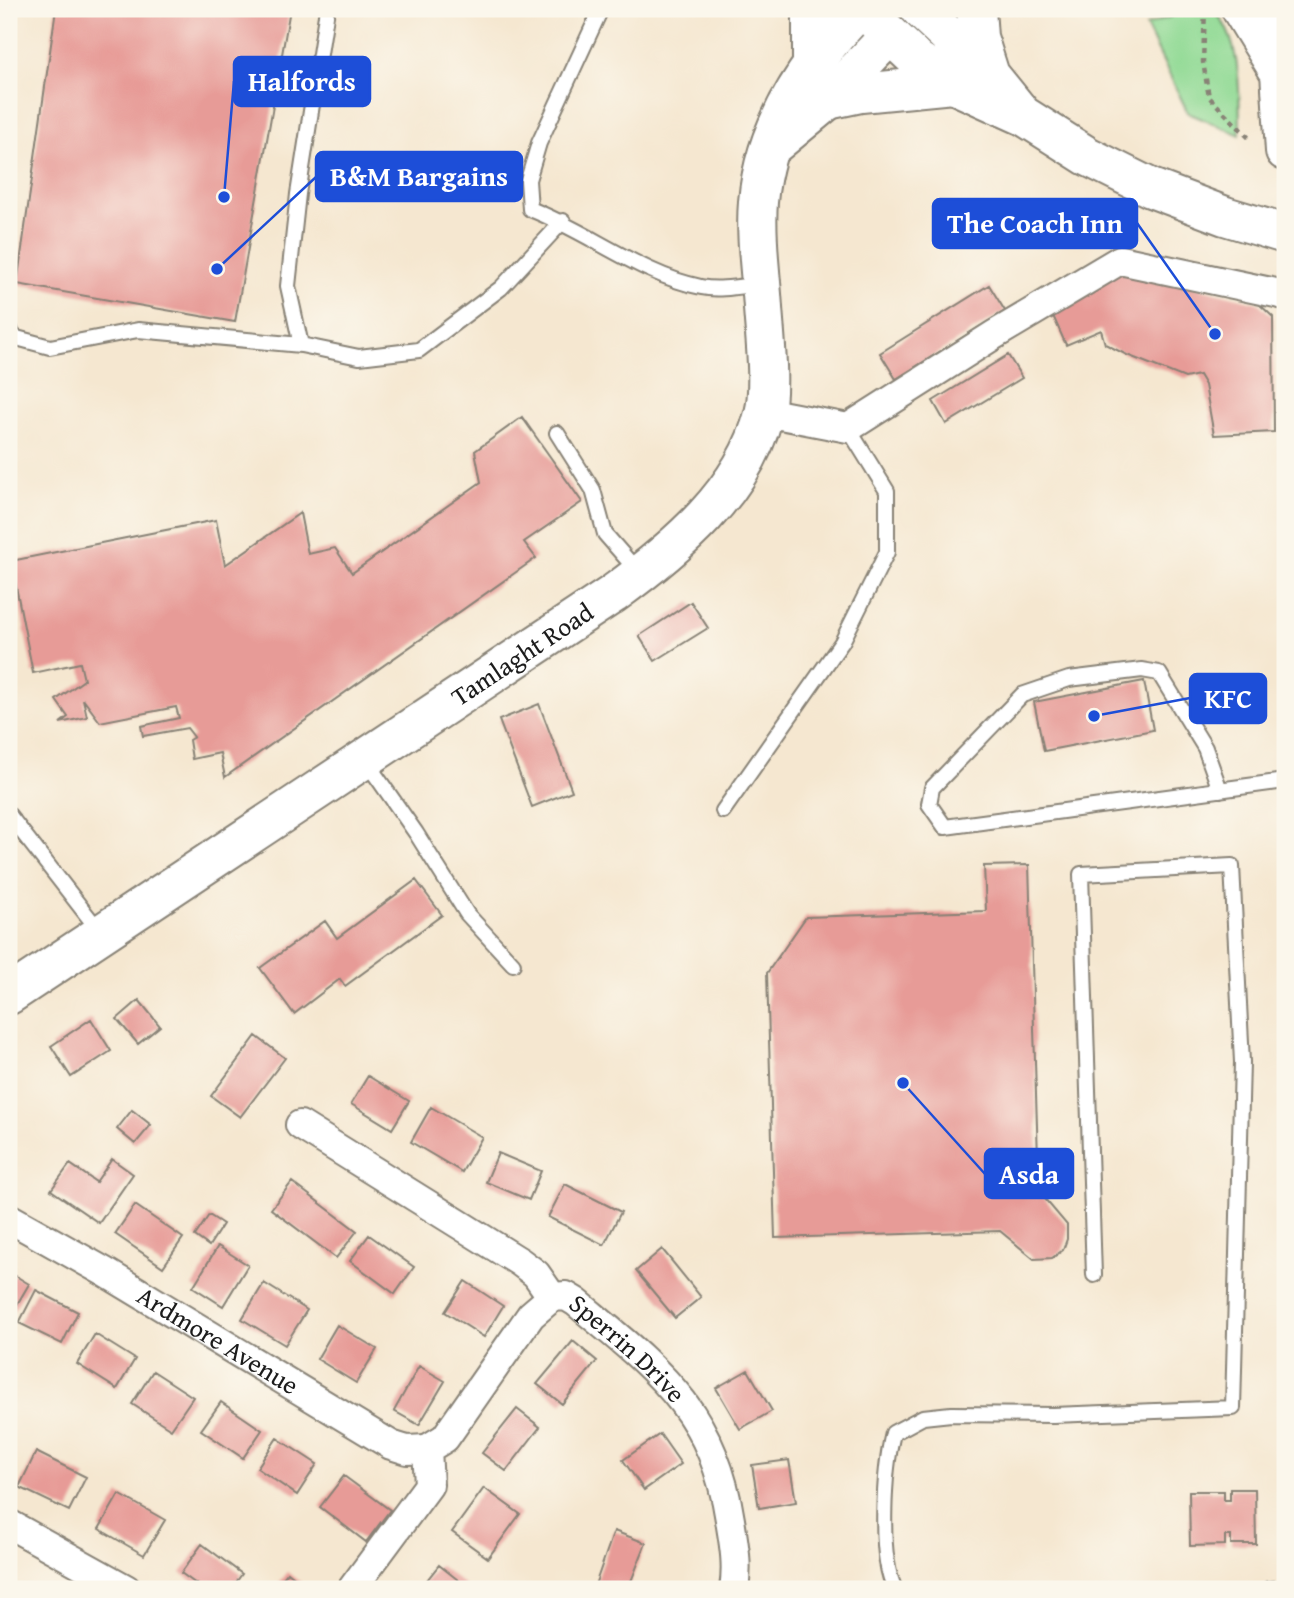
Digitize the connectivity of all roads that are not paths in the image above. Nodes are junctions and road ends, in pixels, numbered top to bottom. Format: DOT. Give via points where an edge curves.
graph roads {
  1 [pos="327,9"];
  2 [pos="601,9"];
  3 [pos="812,9"];
  4 [pos="861,9"];
  5 [pos="919,9"];
  6 [pos="976,9"];
  7 [pos="1241,9"];
  8 [pos="1280,21"];
  9 [pos="890,35"];
  10 [pos="812,63"];
  11 [pos="1280,73"];
  12 [pos="990,75"];
  13 [pos="953,84"];
  14 [pos="828,100"];
  15 [pos="1024,116"];
  16 [pos="770,148"];
  17 [pos="1271,148"];
  18 [pos="563,221"];
  19 [pos="1285,234"];
  20 [pos="762,284"];
  21 [pos="1285,295"];
  22 [pos="9,326"];
  23 [pos="301,345"];
  24 [pos="765,412"];
  25 [pos="848,428"];
  26 [pos="556,433"];
  27 [pos="640,575"];
  28 [pos="364,759"];
  29 [pos="1285,781"];
  30 [pos="1220,790"];
  31 [pos="723,811"];
  32 [pos="9,815"];
  33 [pos="101,933"];
  34 [pos="513,964"];
  35 [pos="9,995"];
  36 [pos="300,1125"];
  37 [pos="9,1219"];
  38 [pos="1094,1275"];
  39 [pos="552,1297"];
  40 [pos="426,1449"];
  41 [pos="9,1524"];
  42 [pos="1285,1588"];
  43 [pos="126,1589"];
  44 [pos="352,1589"];
  45 [pos="734,1589"];
  46 [pos="895,1589"];
  47 [pos="1269,1589"];
  1 -- 23 [label="lane" via="288,286"];
  2 -- 18 [label="lane" via="528,180 530,209"];
  3 -- 10 [label="main road"];
  4 -- 9 [label="main road"];
  4 -- 10 [label="main road, Tamlaght Road"];
  5 -- 9 [label="main road"];
  5 -- 12 [label="main road"];
  6 -- 12 [label="main road" via="978,37"];
  7 -- 11 [label="main road"];
  8 -- 11 [label="main road"];
  9 -- 13 [label="main road"];
  9 -- 14 [label="main road"];
  10 -- 16 [label="main road, Tamlaght Road"];
  11 -- 17 [label="main road"];
  12 -- 15 [label="main road"];
  13 -- 14 [label="main road"];
  13 -- 15 [label="main road"];
  14 -- 16 [label="main road"];
  15 -- 19 [label="main road" via="1087,156 1151,188"];
  16 -- 20 [label="main road, Tamlaght Road" via="758,202"];
  18 -- 20 [label="lane" via="662,275 703,288"];
  18 -- 23 [label="lane" via="501,288 419,350 359,357"];
  20 -- 24 [label="main road, Tamlaght Road"];
  21 -- 25 [label="street" via="1120,260"];
  22 -- 23 [label="lane" via="13,337 50,347 138,330"];
  24 -- 25 [label="street"];
  24 -- 27 [label="main road, Tamlaght Road" via="736,475 710,511"];
  25 -- 31 [label="lane" via="887,491 887,552 842,642"];
  26 -- 27 [label="lane" via="593,489 605,534"];
  27 -- 28 [label="main road, Tamlaght Road"];
  28 -- 33 [label="main road, Tamlaght Road"];
  28 -- 34 [label="lane" via="467,914"];
  29 -- 30 [label="lane"];
  30 -- 30 [label="lane" via="945,827 929,803 932,788 1022,695 1069,679 1142,670 1159,673 1205,748"];
  32 -- 33 [label="lane"];
  33 -- 35 [label="main road, Tamlaght Road"];
  36 -- 39 [label="street, Sperrin Drive" via="520,1262 536,1274"];
  37 -- 40 [label="street, Ardmore Avenue" via="106,1272 391,1446"];
  38 -- 46 [label="lane" via="1081,874 1232,866 1242,1062 1233,1408 923,1417 892,1433 884,1468 885,1535"];
  39 -- 40 [label="street" via="531,1314 445,1438"];
  39 -- 45 [label="street, Sperrin Drive" via="576,1302 647,1361 695,1417 718,1461 726,1490 737,1569"];
  40 -- 44 [label="street" via="429,1485"];
  41 -- 43 [label="street"];
  42 -- 47 [label="lane"];
}
